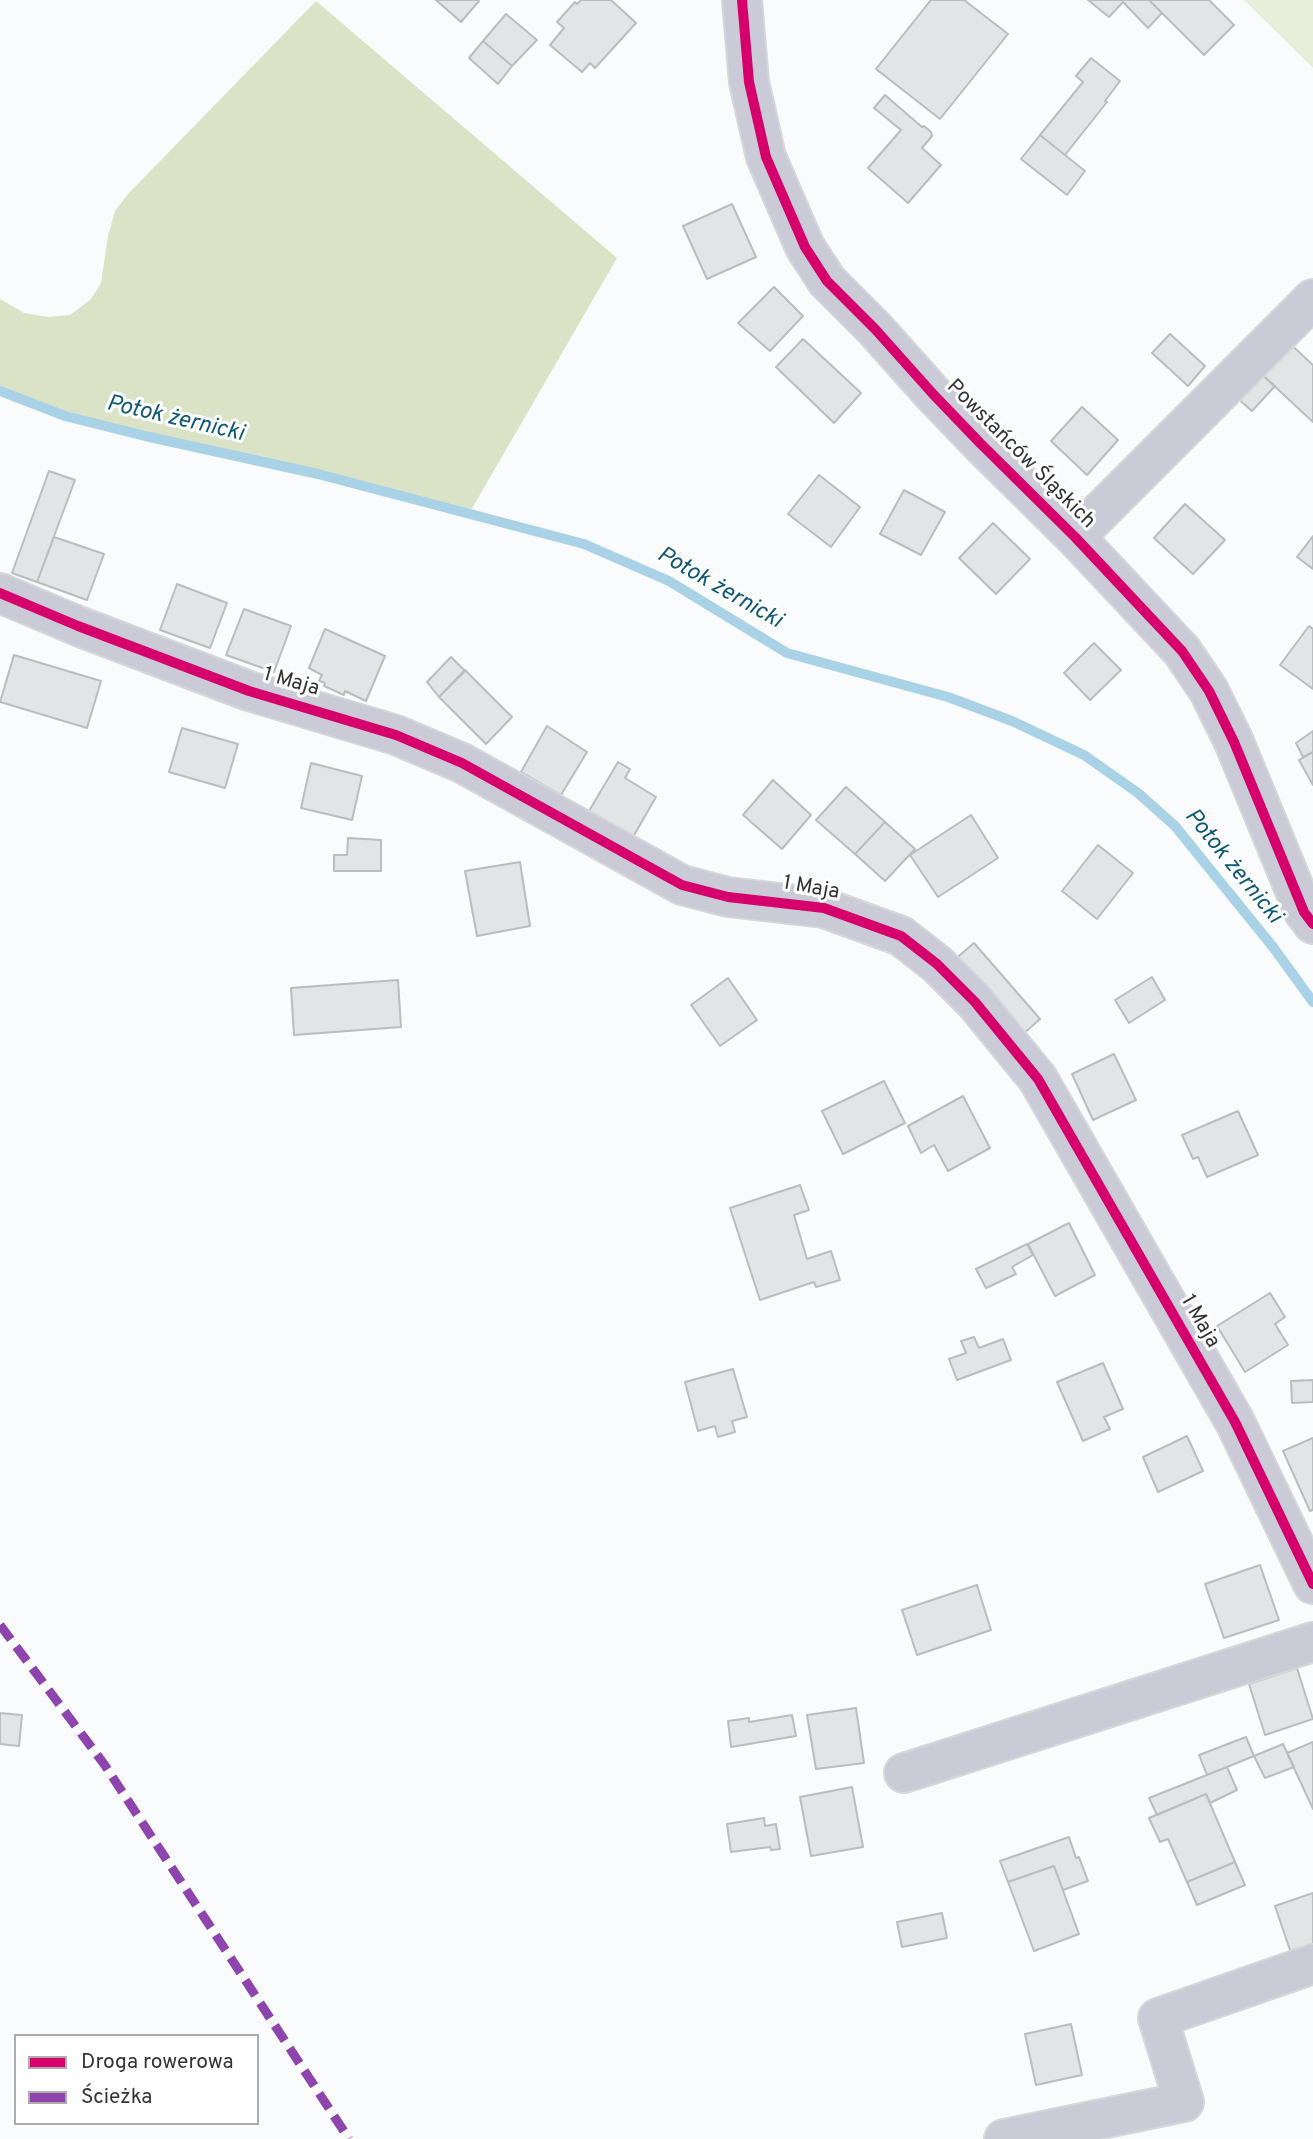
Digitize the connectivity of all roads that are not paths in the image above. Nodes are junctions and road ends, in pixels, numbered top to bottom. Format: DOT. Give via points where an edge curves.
graph roads {
  1 [pos="742,0"];
  2 [pos="1313,299"];
  3 [pos="1075,537"];
  4 [pos="0,593"];
  5 [pos="1313,924"];
  6 [pos="1313,1584"];
  7 [pos="1313,1642"];
  8 [pos="904,1773"];
  9 [pos="1313,1964"];
  10 [pos="1003,2139"];
  1 -- 3 [label="street, Powstańców Śląskich" via="749,82 766,157 805,247 827,281 979,443"];
  2 -- 3 [label="street"];
  3 -- 5 [label="street, Powstańców Śląskich" via="1182,651 1209,691"];
  4 -- 6 [label="street, 1 Maja" via="249,691 396,735 462,763 682,885 728,897 824,908 901,936 975,1002 1038,1079 1234,1422"];
  7 -- 8 [label="street"];
  9 -- 10 [label="street" via="1158,2018 1184,2102"];
}
